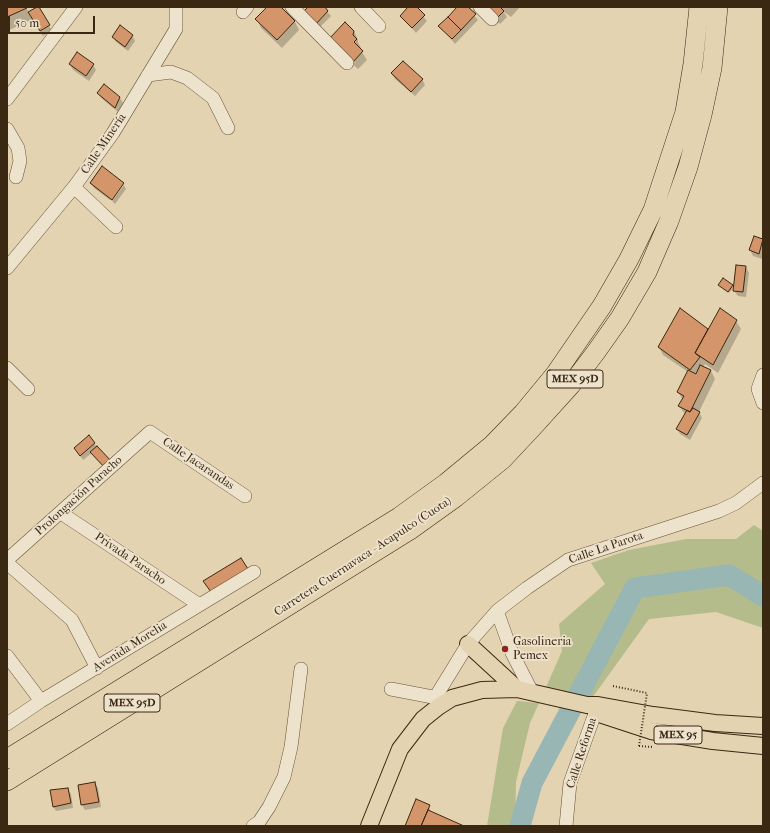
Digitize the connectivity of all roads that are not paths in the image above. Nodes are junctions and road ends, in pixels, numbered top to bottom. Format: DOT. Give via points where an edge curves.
graph roads {
  1 [pos="76,7"];
  2 [pos="176,7"];
  3 [pos="292,7"];
  4 [pos="361,7"];
  5 [pos="480,7"];
  6 [pos="699,7"];
  7 [pos="718,7"];
  8 [pos="492,19"];
  9 [pos="379,26"];
  10 [pos="347,63"];
  11 [pos="148,75"];
  12 [pos="7,99"];
  13 [pos="228,128"];
  14 [pos="7,129"];
  15 [pos="16,177"];
  16 [pos="74,187"];
  17 [pos="116,227"];
  18 [pos="7,268"];
  19 [pos="7,368"];
  20 [pos="763,375"];
  21 [pos="28,389"];
  22 [pos="763,402"];
  23 [pos="150,432"];
  24 [pos="763,483"];
  25 [pos="245,496"];
  26 [pos="61,513"];
  27 [pos="7,562"];
  28 [pos="254,572"];
  29 [pos="198,604"];
  30 [pos="497,611"];
  31 [pos="468,644"];
  32 [pos="7,656"];
  33 [pos="97,668"];
  34 [pos="301,669"];
  35 [pos="391,689"];
  36 [pos="530,692"];
  37 [pos="41,701"];
  38 [pos="438,703"];
  39 [pos="590,706"];
  40 [pos="7,724"];
  41 [pos="763,726"];
  42 [pos="763,746"];
  43 [pos="7,759"];
  44 [pos="7,780"];
  45 [pos="253,826"];
  46 [pos="369,826"];
  47 [pos="566,826"];
  1 -- 12 [label="street"];
  2 -- 11 [label="street, Calle Minería" via="176,29"];
  3 -- 10 [label="street"];
  4 -- 9 [label="street"];
  5 -- 8 [label="street"];
  6 -- 43 [label="highway, Carretera Cuernavaca - Acapulco (Cuota) / MEX 95D" via="693,64 684,112 653,210 602,306 524,413 492,445 399,517"];
  7 -- 44 [label="highway, Carretera Cuernavaca - Acapulco (Cuota) / MEX 95D" via="712,68 702,115 688,167 647,272 596,352 533,427 503,458 456,497 410,530"];
  11 -- 13 [label="street" via="171,72 187,78 213,98"];
  11 -- 16 [label="street, Calle Minería" via="113,133"];
  14 -- 15 [label="street" via="18,148 20,161"];
  16 -- 17 [label="street"];
  16 -- 18 [label="street, Calle Minería"];
  19 -- 21 [label="street"];
  20 -- 22 [label="street" via="758,389"];
  23 -- 25 [label="street, Calle Jacarandas"];
  23 -- 26 [label="street, Prolongación Paracho"];
  24 -- 30 [label="street, Calle La Parota" via="736,503 719,511 568,560"];
  26 -- 27 [label="street, Prolongación Paracho"];
  26 -- 29 [label="street, Privada Paracho"];
  27 -- 33 [label="street" via="72,620"];
  28 -- 29 [label="street, Avenida Morelia"];
  29 -- 33 [label="street, Avenida Morelia"];
  30 -- 31 [label="street, Calle La Parota"];
  30 -- 36 [label="street"];
  31 -- 36 [label="main road"];
  31 -- 38 [label="street, Calle La Parota" via="438,693"];
  32 -- 37 [label="street"];
  33 -- 37 [label="street, Avenida Morelia"];
  34 -- 45 [label="street" via="284,777 269,807 259,822"];
  35 -- 38 [label="street"];
  36 -- 38 [label="main road, MEX 95" via="482,690"];
  36 -- 39 [label="main road, MEX 95"];
  37 -- 40 [label="street, Avenida Morelia"];
  38 -- 46 [label="main road, MEX 95" via="400,749"];
  39 -- 41 [label="main road, MEX 95" via="653,716"];
  39 -- 42 [label="main road, MEX 95" via="651,731"];
  39 -- 47 [label="street, Calle Reforma" via="570,783"];
}
